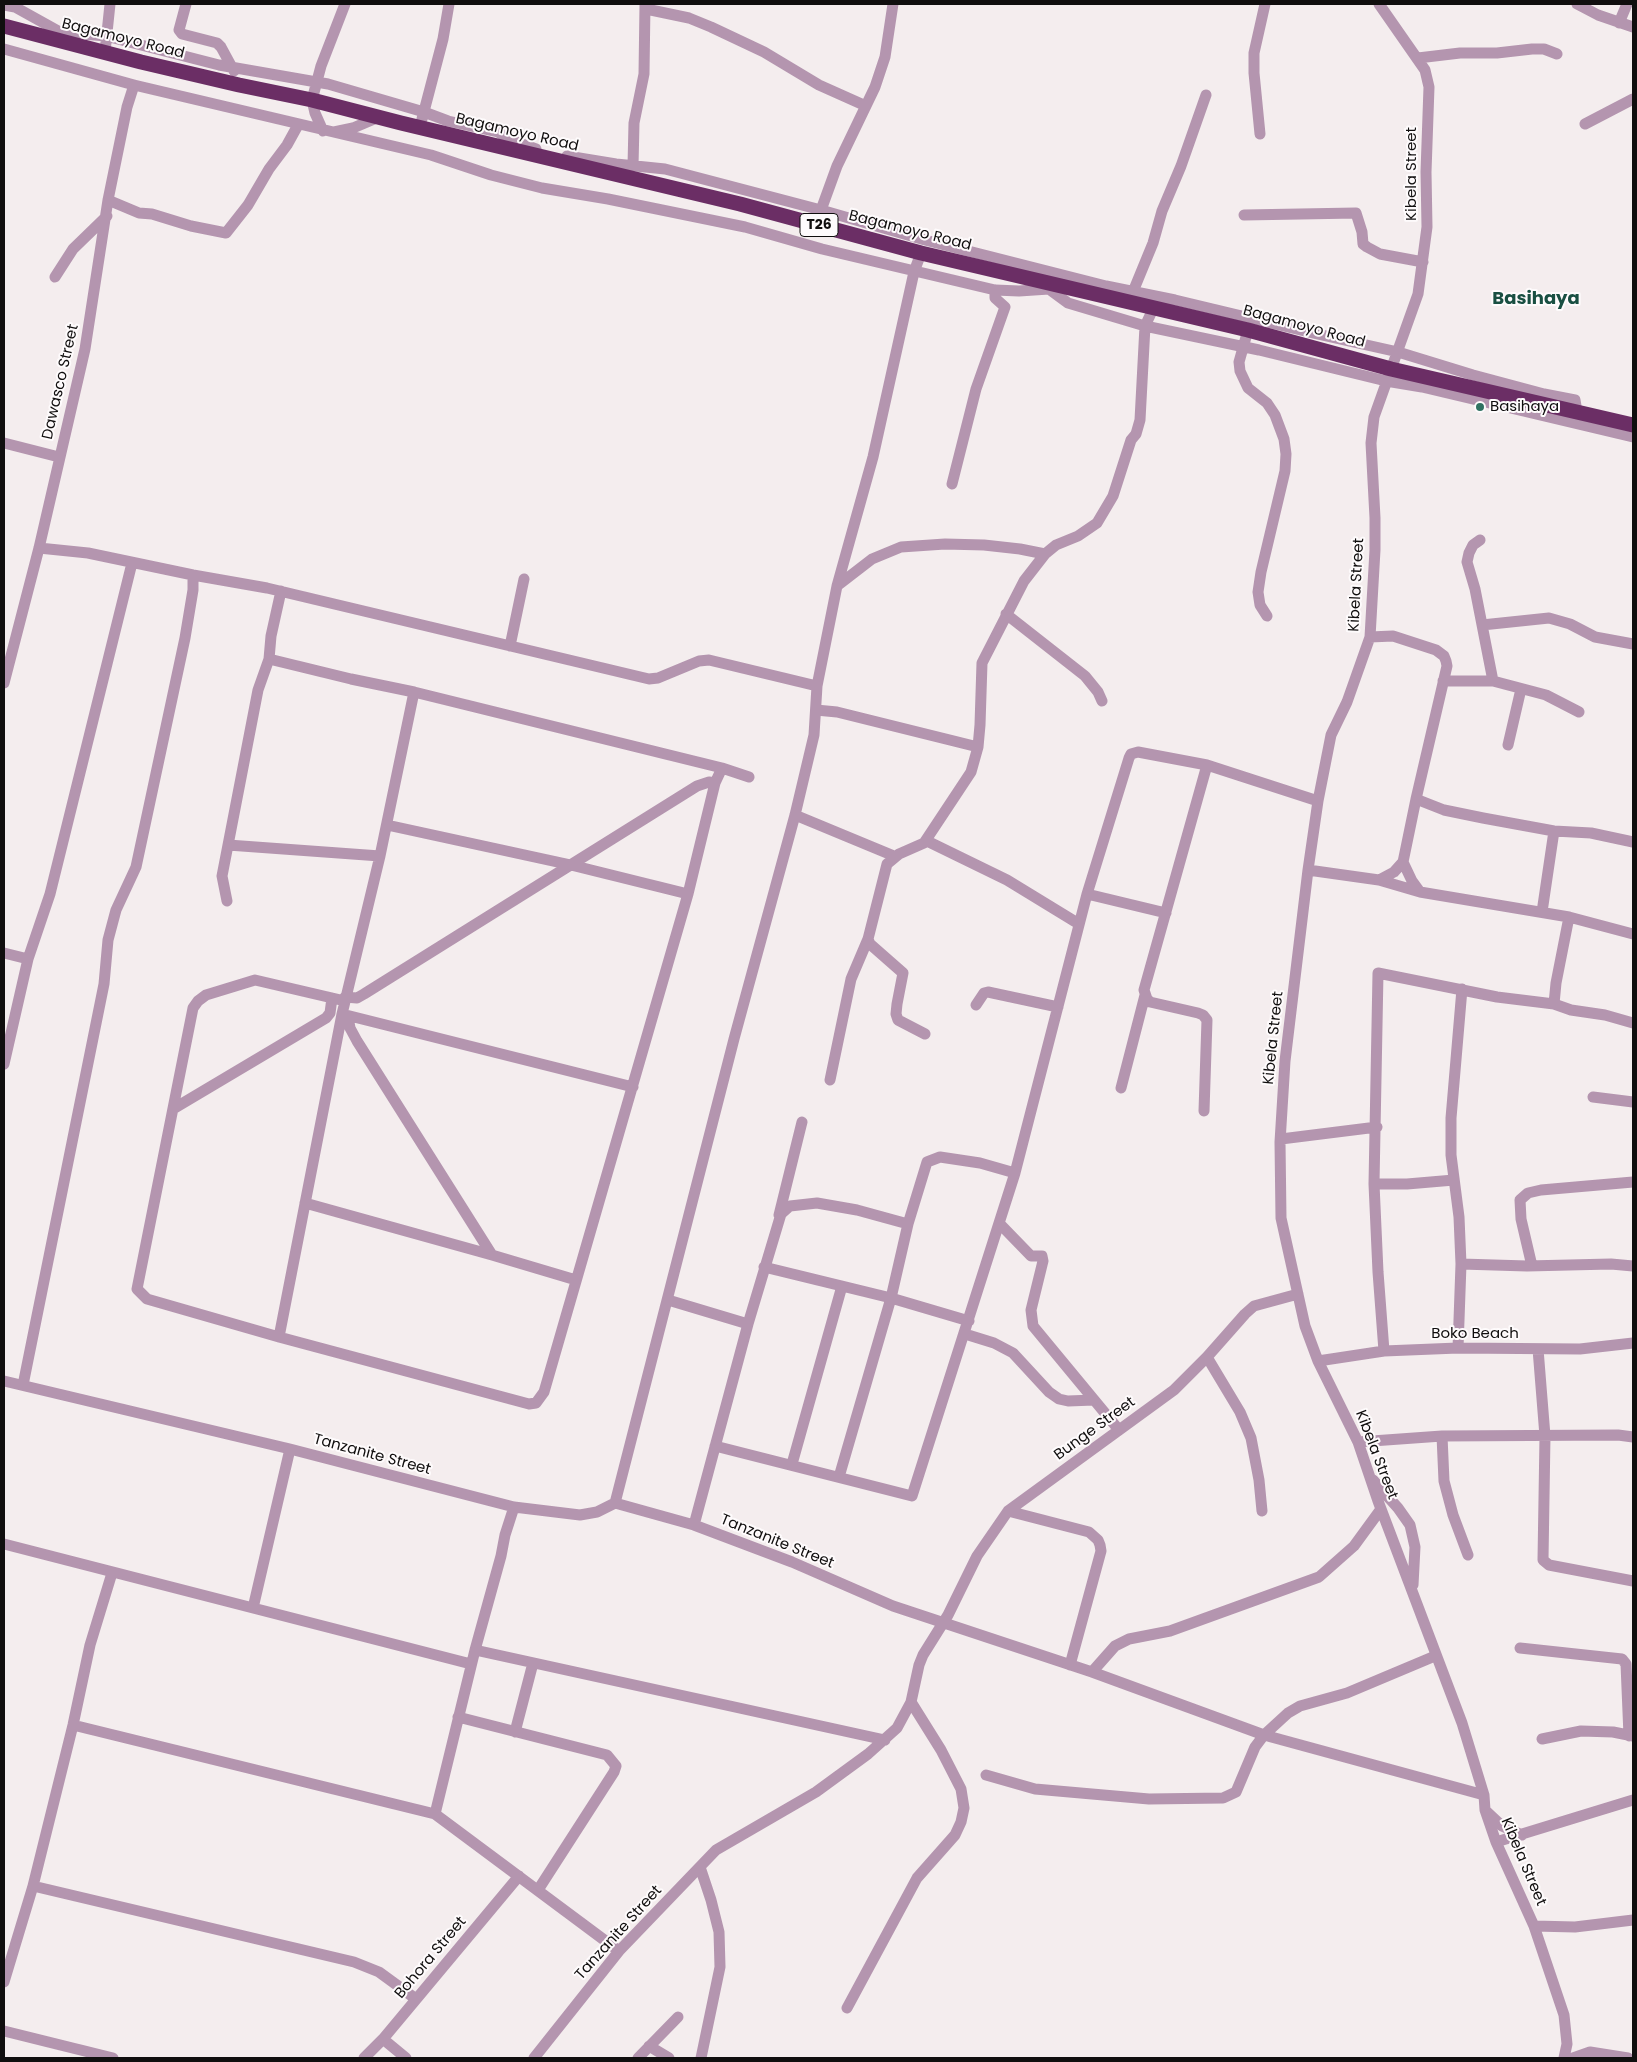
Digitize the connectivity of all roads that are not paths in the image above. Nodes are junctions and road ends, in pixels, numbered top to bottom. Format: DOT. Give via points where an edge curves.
graph roads {
  1 [pos="110,4"];
  2 [pos="186,4"];
  3 [pos="346,4"];
  4 [pos="449,4"];
  5 [pos="893,4"];
  6 [pos="1265,4"];
  7 [pos="1379,4"];
  8 [pos="1577,4"];
  9 [pos="1627,4"];
  10 [pos="4,5"];
  11 [pos="645,6"];
  12 [pos="1619,24"];
  13 [pos="4,26"];
  14 [pos="1633,27"];
  15 [pos="106,36"];
  16 [pos="4,49"];
  17 [pos="105,52"];
  18 [pos="1556,54"];
  19 [pos="1418,58"];
  20 [pos="232,67"];
  21 [pos="317,82"];
  22 [pos="134,84"];
  23 [pos="239,85"];
  24 [pos="1206,95"];
  25 [pos="1633,99"];
  26 [pos="312,100"];
  27 [pos="866,106"];
  28 [pos="424,112"];
  29 [pos="379,117"];
  30 [pos="1585,124"];
  31 [pos="298,125"];
  32 [pos="420,128"];
  33 [pos="325,132"];
  34 [pos="1260,134"];
  35 [pos="633,166"];
  36 [pos="108,200"];
  37 [pos="821,210"];
  38 [pos="107,216"];
  39 [pos="1244,216"];
  40 [pos="921,253"];
  41 [pos="1423,262"];
  42 [pos="914,272"];
  43 [pos="55,276"];
  44 [pos="1050,286"];
  45 [pos="995,290"];
  46 [pos="1131,298"];
  47 [pos="1153,309"];
  48 [pos="1146,326"];
  49 [pos="1248,330"];
  50 [pos="1243,347"];
  51 [pos="1398,352"];
  52 [pos="1389,375"];
  53 [pos="1577,412"];
  54 [pos="1633,425"];
  55 [pos="1633,437"];
  56 [pos="4,443"];
  57 [pos="59,457"];
  58 [pos="952,484"];
  59 [pos="1480,540"];
  60 [pos="39,548"];
  61 [pos="1045,554"];
  62 [pos="132,563"];
  63 [pos="193,575"];
  64 [pos="524,579"];
  65 [pos="837,586"];
  66 [pos="281,591"];
  67 [pos="1006,614"];
  68 [pos="1267,616"];
  69 [pos="1482,625"];
  70 [pos="1370,637"];
  71 [pos="1633,644"];
  72 [pos="510,646"];
  73 [pos="269,659"];
  74 [pos="1443,681"];
  75 [pos="1493,681"];
  76 [pos="4,683"];
  77 [pos="816,686"];
  78 [pos="1521,689"];
  79 [pos="414,692"];
  80 [pos="1102,701"];
  81 [pos="816,710"];
  82 [pos="1579,712"];
  83 [pos="1508,746"];
  84 [pos="978,747"];
  85 [pos="1207,765"];
  86 [pos="722,768"];
  87 [pos="749,777"];
  88 [pos="715,783"];
  89 [pos="1416,798"];
  90 [pos="1318,801"];
  91 [pos="795,815"];
  92 [pos="387,825"];
  93 [pos="1554,831"];
  94 [pos="927,841"];
  95 [pos="1633,842"];
  96 [pos="228,845"];
  97 [pos="380,856"];
  98 [pos="894,856"];
  99 [pos="1403,862"];
  100 [pos="571,865"];
  101 [pos="1308,870"];
  102 [pos="1379,880"];
  103 [pos="1420,892"];
  104 [pos="688,894"];
  105 [pos="1087,894"];
  106 [pos="227,901"];
  107 [pos="1542,912"];
  108 [pos="1166,913"];
  109 [pos="1569,917"];
  110 [pos="1079,924"];
  111 [pos="1633,934"];
  112 [pos="868,938"];
  113 [pos="4,953"];
  114 [pos="28,958"];
  115 [pos="1462,989"];
  116 [pos="1145,995"];
  117 [pos="332,998"];
  118 [pos="345,999"];
  119 [pos="1554,1004"];
  120 [pos="976,1005"];
  121 [pos="1058,1007"];
  122 [pos="345,1016"];
  123 [pos="1633,1023"];
  124 [pos="925,1034"];
  125 [pos="4,1064"];
  126 [pos="830,1080"];
  127 [pos="633,1087"];
  128 [pos="1121,1088"];
  129 [pos="1593,1097"];
  130 [pos="1633,1102"];
  131 [pos="173,1109"];
  132 [pos="1204,1111"];
  133 [pos="802,1122"];
  134 [pos="1377,1127"];
  135 [pos="1280,1139"];
  136 [pos="1015,1173"];
  137 [pos="1454,1180"];
  138 [pos="1633,1182"];
  139 [pos="1374,1184"];
  140 [pos="305,1204"];
  141 [pos="778,1220"];
  142 [pos="1000,1223"];
  143 [pos="908,1224"];
  144 [pos="492,1255"];
  145 [pos="1461,1264"];
  146 [pos="1532,1266"];
  147 [pos="1633,1266"];
  148 [pos="764,1267"];
  149 [pos="576,1280"];
  150 [pos="842,1286"];
  151 [pos="1298,1294"];
  152 [pos="890,1298"];
  153 [pos="668,1300"];
  154 [pos="969,1321"];
  155 [pos="748,1324"];
  156 [pos="965,1334"];
  157 [pos="279,1337"];
  158 [pos="1633,1343"];
  159 [pos="1458,1348"];
  160 [pos="1538,1350"];
  161 [pos="1384,1351"];
  162 [pos="1207,1358"];
  163 [pos="1318,1361"];
  164 [pos="4,1381"];
  165 [pos="23,1384"];
  166 [pos="1094,1400"];
  167 [pos="1119,1430"];
  168 [pos="1442,1436"];
  169 [pos="1545,1436"];
  170 [pos="1633,1437"];
  171 [pos="1358,1442"];
  172 [pos="715,1446"];
  173 [pos="290,1449"];
  174 [pos="792,1464"];
  175 [pos="839,1476"];
  176 [pos="1370,1477"];
  177 [pos="615,1503"];
  178 [pos="514,1507"];
  179 [pos="1381,1509"];
  180 [pos="1008,1511"];
  181 [pos="1262,1511"];
  182 [pos="694,1525"];
  183 [pos="4,1544"];
  184 [pos="1468,1555"];
  185 [pos="112,1573"];
  186 [pos="1633,1581"];
  187 [pos="1413,1592"];
  188 [pos="253,1608"];
  189 [pos="942,1624"];
  190 [pos="1520,1648"];
  191 [pos="475,1650"];
  192 [pos="1435,1656"];
  193 [pos="533,1663"];
  194 [pos="471,1664"];
  195 [pos="1070,1665"];
  196 [pos="1092,1672"];
  197 [pos="911,1702"];
  198 [pos="458,1717"];
  199 [pos="73,1726"];
  200 [pos="515,1732"];
  201 [pos="1264,1735"];
  202 [pos="1631,1736"];
  203 [pos="1542,1738"];
  204 [pos="884,1740"];
  205 [pos="986,1774"];
  206 [pos="1484,1795"];
  207 [pos="1633,1800"];
  208 [pos="1484,1810"];
  209 [pos="435,1814"];
  210 [pos="1522,1835"];
  211 [pos="1496,1842"];
  212 [pos="700,1867"];
  213 [pos="519,1876"];
  214 [pos="33,1886"];
  215 [pos="538,1890"];
  216 [pos="1633,1920"];
  217 [pos="1534,1926"];
  218 [pos="619,1951"];
  219 [pos="4,1982"];
  220 [pos="416,1999"];
  221 [pos="846,2008"];
  222 [pos="678,2017"];
  223 [pos="4,2031"];
  224 [pos="383,2038"];
  225 [pos="649,2046"];
  226 [pos="113,2058"];
  227 [pos="364,2058"];
  228 [pos="406,2058"];
  229 [pos="534,2058"];
  230 [pos="638,2058"];
  231 [pos="669,2058"];
  232 [pos="700,2058"];
  233 [pos="1564,2058"];
  234 [pos="1573,2058"];
  235 [pos="1628,2058"];
  1 -- 15 [label="street"];
  2 -- 20 [label="street" via="179,30 182,34 217,43"];
  3 -- 21 [label="street"];
  4 -- 28 [label="street"];
  5 -- 27 [label="street" via="885,57"];
  6 -- 34 [label="street" via="1254,53"];
  7 -- 19 [label="street, Kibela Street"];
  8 -- 12 [label="street"];
  9 -- 12 [label="street"];
  10 -- 15 [label="street" via="15,7 60,32"];
  11 -- 27 [label="street" via="711,26 764,52 819,85"];
  11 -- 35 [label="street" via="644,74 634,123"];
  12 -- 14 [label="street"];
  13 -- 17 [label="highway, Bagamoyo Road / T26"];
  15 -- 17 [label="street"];
  15 -- 20 [label="street"];
  16 -- 22 [label="street"];
  17 -- 23 [label="highway, Bagamoyo Road / T26"];
  18 -- 19 [label="street" via="1532,49"];
  19 -- 41 [label="street, Kibela Street" via="1426,70 1429,87 1427,227"];
  20 -- 21 [label="street"];
  20 -- 23 [label="street"];
  21 -- 26 [label="street"];
  21 -- 28 [label="street"];
  22 -- 31 [label="street"];
  22 -- 36 [label="street, Dawasco Street"];
  23 -- 26 [label="highway, Bagamoyo Road / T26"];
  24 -- 46 [label="street"];
  25 -- 30 [label="street"];
  26 -- 29 [label="highway, Bagamoyo Road / T26"];
  26 -- 33 [label="street"];
  27 -- 37 [label="street" via="837,166"];
  28 -- 32 [label="street"];
  28 -- 35 [label="street" via="498,132 534,148"];
  29 -- 32 [label="highway, Bagamoyo Road / T26"];
  29 -- 33 [label="street" via="353,128"];
  31 -- 33 [label="street"];
  31 -- 36 [label="street" via="248,205 226,233 139,213"];
  32 -- 40 [label="highway, Bagamoyo Road / T26" via="740,204"];
  33 -- 42 [label="street" via="431,155 542,188 745,227"];
  35 -- 37 [label="street" via="665,169"];
  36 -- 38 [label="street, Dawasco Street"];
  37 -- 46 [label="street"];
  38 -- 43 [label="street" via="73,249"];
  38 -- 57 [label="street, Dawasco Street" via="85,349"];
  39 -- 41 [label="street" via="1356,213 1366,247 1380,254"];
  40 -- 42 [label="street"];
  40 -- 44 [label="highway, Bagamoyo Road / T26"];
  41 -- 51 [label="street, Kibela Street" via="1418,294"];
  42 -- 45 [label="street"];
  42 -- 65 [label="street" via="873,457"];
  44 -- 45 [label="street" via="1019,291"];
  44 -- 46 [label="highway, Bagamoyo Road / T26"];
  44 -- 48 [label="street" via="1068,303"];
  45 -- 58 [label="street" via="995,298 1004,304 1004,310 976,389"];
  46 -- 47 [label="highway, Bagamoyo Road / T26"];
  46 -- 51 [label="street" via="1174,300"];
  47 -- 48 [label="street"];
  47 -- 49 [label="highway, Bagamoyo Road / T26"];
  48 -- 50 [label="street"];
  48 -- 61 [label="street" via="1140,420 1113,496 1097,523"];
  49 -- 50 [label="street"];
  49 -- 52 [label="highway, Bagamoyo Road / T26"];
  50 -- 52 [label="street"];
  50 -- 68 [label="street" via="1240,362 1243,380 1275,415 1286,454 1258,592 1260,605"];
  51 -- 52 [label="street, Kibela Street"];
  51 -- 53 [label="street" via="1473,376 1575,400"];
  52 -- 53 [label="highway, Bagamoyo Road / T26"];
  52 -- 55 [label="street" via="1422,387"];
  52 -- 70 [label="street, Kibela Street" via="1374,417 1371,443 1375,518"];
  53 -- 54 [label="highway, Bagamoyo Road / T26"];
  56 -- 57 [label="street"];
  57 -- 60 [label="street, Dawasco Street"];
  59 -- 69 [label="street" via="1473,546 1467,562"];
  60 -- 62 [label="street" via="88,553"];
  60 -- 76 [label="street, Dawasco Street"];
  61 -- 65 [label="street" via="984,545 901,547 872,559"];
  61 -- 67 [label="street" via="1024,581"];
  62 -- 63 [label="street"];
  62 -- 114 [label="street" via="50,894"];
  63 -- 66 [label="street"];
  63 -- 165 [label="street" via="185,638 136,867 116,910 108,940 104,984"];
  64 -- 72 [label="street"];
  65 -- 77 [label="street"];
  66 -- 72 [label="street"];
  66 -- 73 [label="street"];
  67 -- 80 [label="street" via="1085,676"];
  67 -- 84 [label="street" via="982,663"];
  69 -- 71 [label="street" via="1548,618 1570,624 1595,637"];
  69 -- 75 [label="street"];
  70 -- 74 [label="street" via="1393,636 1441,652 1447,666"];
  70 -- 90 [label="street, Kibela Street" via="1347,702 1331,735"];
  72 -- 77 [label="street" via="649,679 709,660"];
  73 -- 79 [label="street"];
  73 -- 96 [label="street" via="258,690"];
  74 -- 75 [label="street"];
  74 -- 89 [label="street"];
  75 -- 78 [label="street"];
  77 -- 81 [label="street"];
  78 -- 82 [label="street" via="1546,695"];
  78 -- 83 [label="street"];
  79 -- 86 [label="street"];
  79 -- 92 [label="street"];
  81 -- 84 [label="street" via="837,712"];
  81 -- 91 [label="street" via="814,735"];
  84 -- 94 [label="street" via="971,772"];
  85 -- 90 [label="street"];
  85 -- 105 [label="street" via="1138,752 1132,754"];
  85 -- 108 [label="street"];
  86 -- 87 [label="street"];
  86 -- 88 [label="street"];
  88 -- 100 [label="street" via="697,786"];
  88 -- 104 [label="street"];
  89 -- 93 [label="street" via="1444,810"];
  89 -- 99 [label="street"];
  90 -- 101 [label="street, Kibela Street"];
  91 -- 98 [label="street"];
  91 -- 153 [label="street"];
  92 -- 97 [label="street"];
  92 -- 100 [label="street"];
  93 -- 95 [label="street" via="1591,832"];
  93 -- 107 [label="street"];
  94 -- 98 [label="street"];
  94 -- 110 [label="street" via="1007,880"];
  96 -- 97 [label="street"];
  96 -- 106 [label="street" via="222,876"];
  97 -- 118 [label="street"];
  98 -- 112 [label="street" via="887,864"];
  99 -- 102 [label="street" via="1394,872"];
  99 -- 103 [label="street"];
  100 -- 104 [label="street"];
  100 -- 118 [label="street" via="364,994"];
  101 -- 102 [label="street"];
  101 -- 135 [label="street, Kibela Street" via="1285,1061"];
  102 -- 103 [label="street"];
  103 -- 107 [label="street"];
  104 -- 127 [label="street"];
  105 -- 108 [label="street"];
  105 -- 110 [label="street"];
  107 -- 109 [label="street"];
  108 -- 116 [label="street"];
  109 -- 111 [label="street"];
  109 -- 119 [label="street"];
  110 -- 121 [label="street"];
  112 -- 124 [label="street" via="870,944 902,973 896,1014 898,1020"];
  112 -- 126 [label="street" via="851,979"];
  113 -- 114 [label="street"];
  114 -- 125 [label="street"];
  115 -- 119 [label="street"];
  115 -- 134 [label="street" via="1378,972"];
  115 -- 137 [label="street" via="1451,1118"];
  116 -- 128 [label="street"];
  116 -- 132 [label="street" via="1154,1004 1198,1013 1207,1020"];
  117 -- 118 [label="street"];
  117 -- 131 [label="street" via="326,1018"];
  117 -- 131 [label="street" via="255,980 206,995 193,1008"];
  118 -- 122 [label="street"];
  119 -- 123 [label="street"];
  120 -- 121 [label="street" via="984,994 993,992"];
  121 -- 136 [label="street"];
  122 -- 127 [label="street"];
  122 -- 140 [label="street"];
  122 -- 144 [label="street" via="357,1042"];
  127 -- 149 [label="street"];
  129 -- 130 [label="street"];
  131 -- 157 [label="street" via="137,1289 147,1299"];
  133 -- 141 [label="street"];
  134 -- 135 [label="street"];
  134 -- 139 [label="street"];
  135 -- 151 [label="street, Kibela Street" via="1281,1218"];
  136 -- 142 [label="street"];
  136 -- 143 [label="street" via="980,1164 932,1158 927,1162"];
  137 -- 139 [label="street"];
  137 -- 145 [label="street"];
  138 -- 146 [label="street" via="1528,1193 1520,1200 1521,1219"];
  139 -- 161 [label="street"];
  140 -- 144 [label="street"];
  140 -- 157 [label="street"];
  141 -- 143 [label="street" via="790,1206 816,1203"];
  141 -- 148 [label="street"];
  142 -- 154 [label="street"];
  142 -- 166 [label="street" via="1031,1256 1042,1256 1030,1310 1034,1326"];
  143 -- 152 [label="street"];
  144 -- 149 [label="street"];
  145 -- 146 [label="street"];
  145 -- 159 [label="street"];
  146 -- 147 [label="street"];
  148 -- 150 [label="street"];
  148 -- 155 [label="street"];
  149 -- 157 [label="street" via="544,1392 536,1403 529,1404"];
  150 -- 152 [label="street"];
  150 -- 174 [label="street"];
  151 -- 162 [label="street, Bunge Street" via="1254,1306"];
  151 -- 163 [label="street, Kibela Street"];
  152 -- 154 [label="street"];
  152 -- 175 [label="street"];
  153 -- 155 [label="street"];
  153 -- 177 [label="street"];
  154 -- 156 [label="street"];
  155 -- 172 [label="street"];
  156 -- 166 [label="street" via="1013,1353 1048,1392 1059,1399"];
  156 -- 175 [label="street" via="912,1496"];
  158 -- 160 [label="street, Boko Beach"];
  159 -- 160 [label="street, Boko Beach"];
  159 -- 161 [label="street, Boko Beach"];
  160 -- 169 [label="street"];
  161 -- 163 [label="street, Boko Beach"];
  162 -- 167 [label="street, Bunge Street" via="1174,1390"];
  162 -- 181 [label="street" via="1240,1412 1251,1438"];
  163 -- 171 [label="street, Kibela Street"];
  164 -- 165 [label="street, Tanzanite Street"];
  165 -- 173 [label="street, Tanzanite Street"];
  166 -- 167 [label="street"];
  167 -- 180 [label="street, Bunge Street"];
  168 -- 169 [label="street"];
  168 -- 171 [label="street"];
  168 -- 184 [label="street" via="1444,1481"];
  169 -- 170 [label="street"];
  169 -- 186 [label="street" via="1543,1560 1549,1566"];
  171 -- 176 [label="street, Kibela Street"];
  172 -- 174 [label="street"];
  172 -- 182 [label="street"];
  173 -- 178 [label="street, Tanzanite Street"];
  173 -- 188 [label="street"];
  174 -- 175 [label="street"];
  176 -- 179 [label="street, Kibela Street"];
  176 -- 187 [label="street" via="1410,1525 1415,1547"];
  177 -- 178 [label="street, Tanzanite Street" via="597,1512 580,1515"];
  177 -- 182 [label="street, Tanzanite Street"];
  178 -- 191 [label="street"];
  179 -- 187 [label="street, Kibela Street"];
  179 -- 196 [label="street" via="1354,1546 1319,1576 1170,1631 1129,1639 1115,1646"];
  180 -- 189 [label="street, Bunge Street" via="978,1556"];
  180 -- 195 [label="street" via="1089,1532 1098,1540 1101,1551"];
  182 -- 189 [label="street, Tanzanite Street"];
  183 -- 185 [label="street"];
  185 -- 188 [label="street"];
  185 -- 199 [label="street" via="90,1645"];
  187 -- 192 [label="street, Kibela Street"];
  188 -- 194 [label="street"];
  189 -- 195 [label="street"];
  189 -- 197 [label="street, Tanzanite Street" via="919,1664"];
  190 -- 202 [label="street" via="1622,1659 1626,1664"];
  191 -- 193 [label="street"];
  191 -- 194 [label="street"];
  192 -- 201 [label="street" via="1347,1693 1300,1706"];
  192 -- 206 [label="street, Kibela Street" via="1462,1723"];
  193 -- 200 [label="street"];
  193 -- 204 [label="street"];
  194 -- 198 [label="street"];
  195 -- 196 [label="street"];
  196 -- 201 [label="street"];
  197 -- 204 [label="street, Tanzanite Street" via="897,1728"];
  197 -- 221 [label="street" via="961,1789 962,1822 955,1835 916,1878"];
  198 -- 200 [label="street"];
  198 -- 209 [label="street"];
  199 -- 209 [label="street"];
  199 -- 214 [label="street"];
  200 -- 215 [label="street" via="607,1755 616,1766"];
  201 -- 205 [label="street" via="1236,1792 1223,1798 1149,1799 1035,1789"];
  201 -- 206 [label="street"];
  202 -- 203 [label="street" via="1581,1731"];
  204 -- 212 [label="street, Tanzanite Street" via="816,1792 716,1850"];
  206 -- 208 [label="street, Kibela Street"];
  207 -- 210 [label="street"];
  208 -- 210 [label="street" via="1502,1826"];
  208 -- 211 [label="street, Kibela Street"];
  209 -- 213 [label="street"];
  210 -- 211 [label="street"];
  211 -- 217 [label="street, Kibela Street"];
  212 -- 218 [label="street, Tanzanite Street"];
  212 -- 232 [label="street" via="719,1932 720,1967"];
  213 -- 215 [label="street"];
  213 -- 220 [label="street, Bohora Street"];
  214 -- 219 [label="street"];
  214 -- 220 [label="street" via="354,1962 379,1972"];
  215 -- 218 [label="street"];
  216 -- 217 [label="street" via="1575,1927"];
  217 -- 233 [label="street, Kibela Street" via="1564,2015 1567,2044"];
  218 -- 229 [label="street, Tanzanite Street"];
  220 -- 224 [label="street, Bohora Street"];
  222 -- 225 [label="street"];
  223 -- 226 [label="street"];
  224 -- 227 [label="street, Bohora Street"];
  224 -- 228 [label="street"];
  225 -- 230 [label="street"];
  225 -- 231 [label="street"];
  234 -- 235 [label="street" via="1590,2052"];
}
